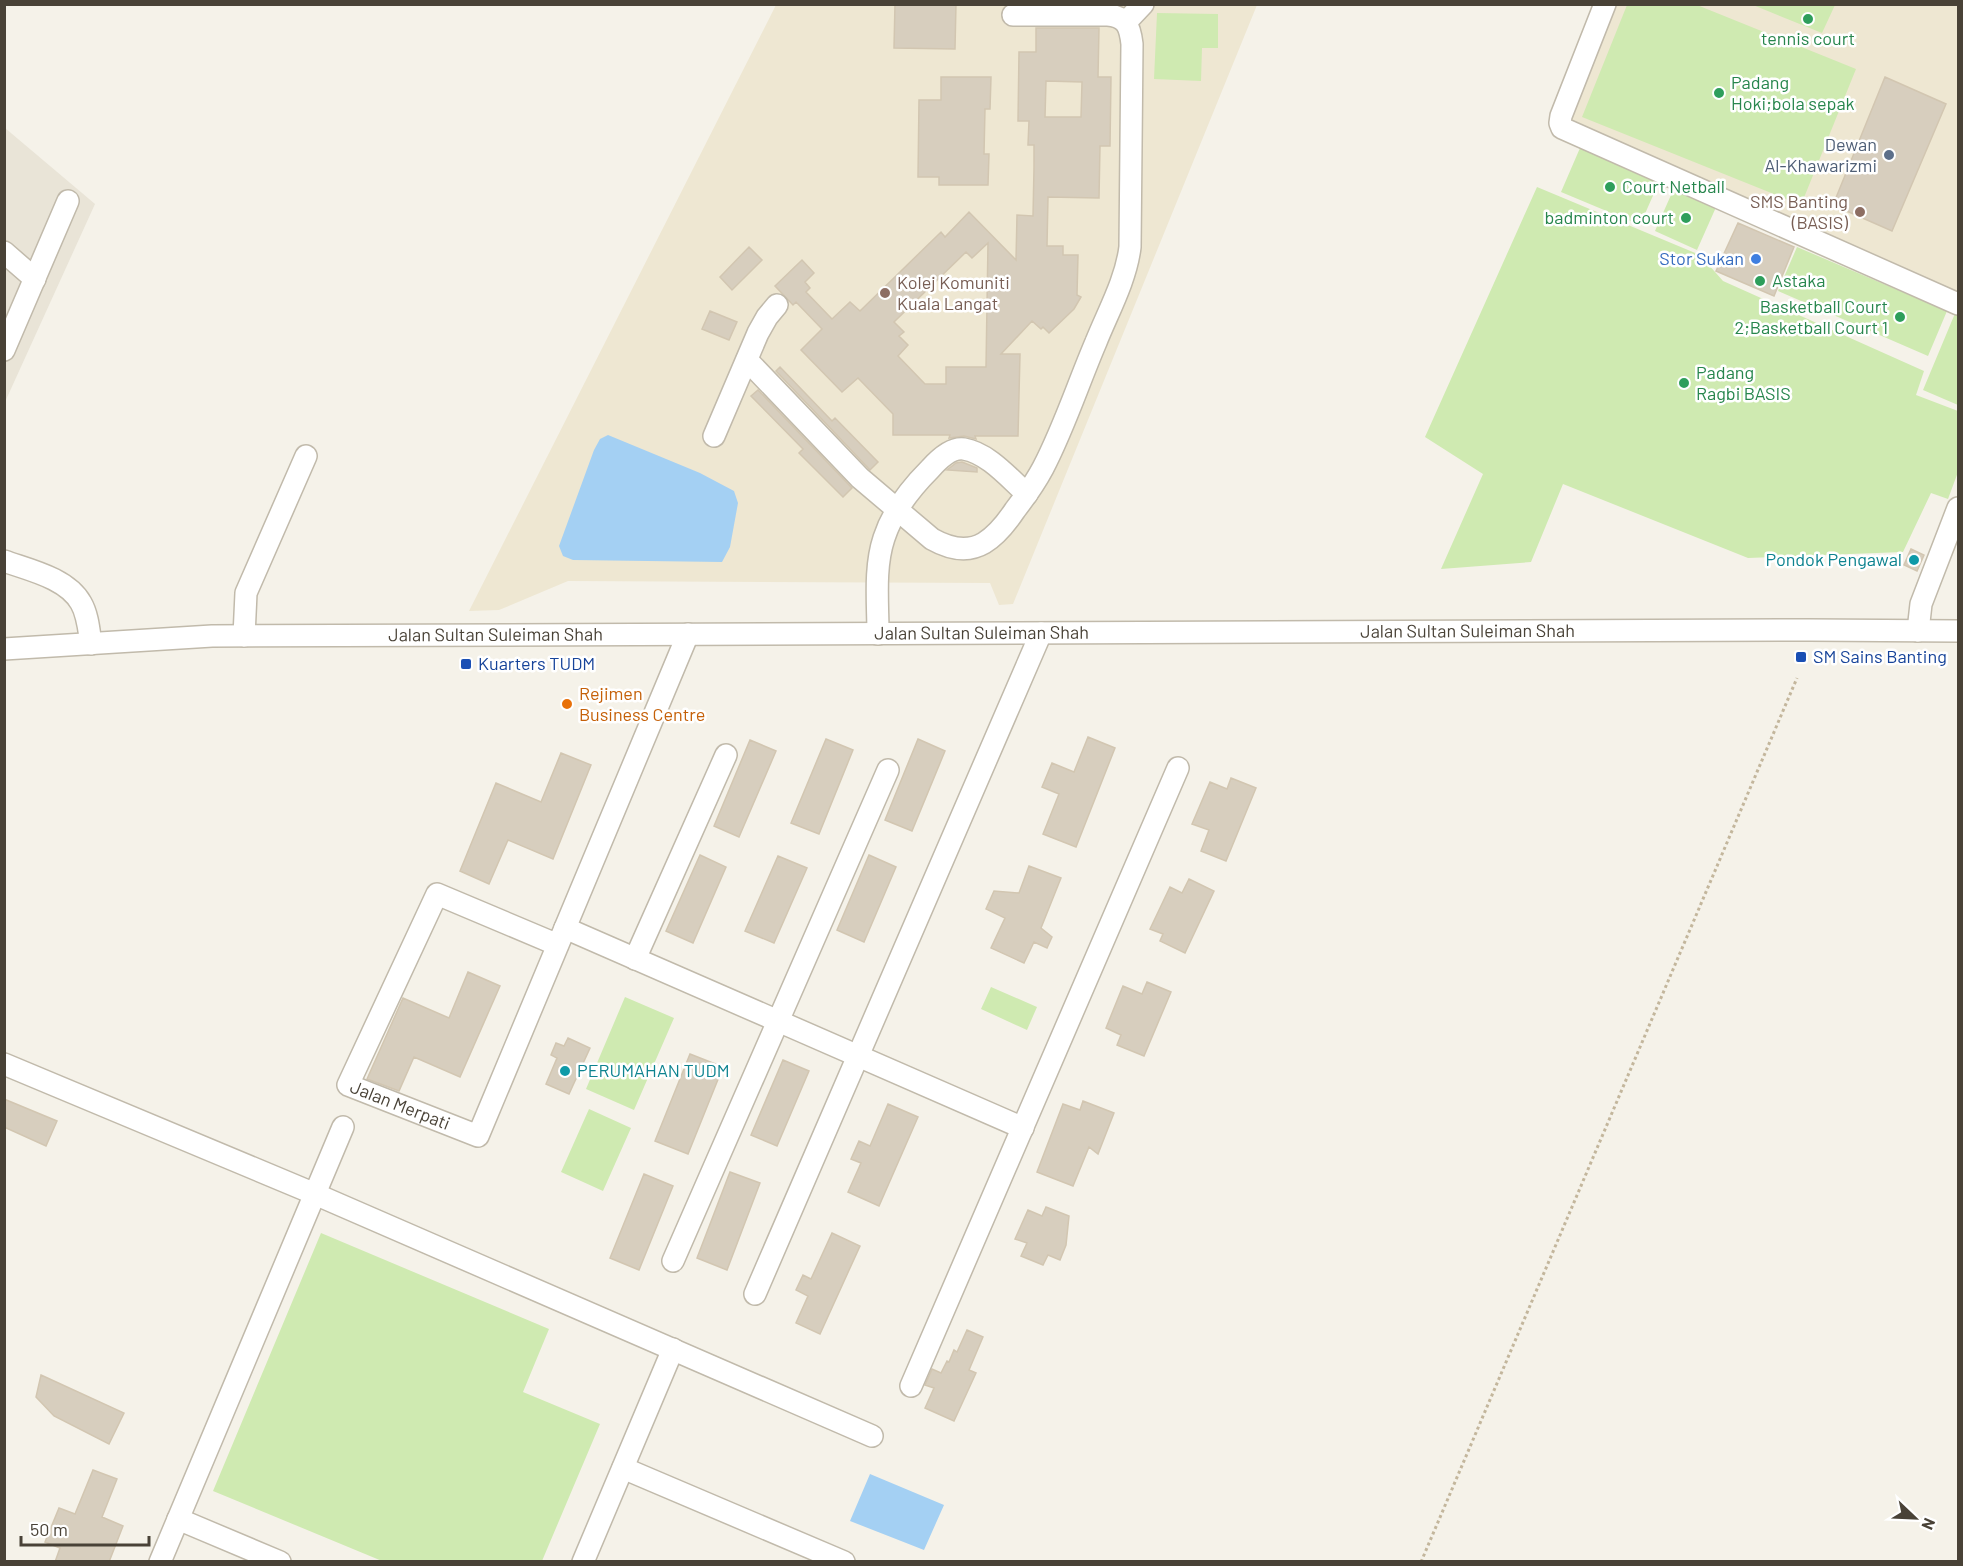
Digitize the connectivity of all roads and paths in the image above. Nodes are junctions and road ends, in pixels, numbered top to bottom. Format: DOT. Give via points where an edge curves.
graph roads {
  1 [pos="1143,4"];
  2 [pos="1605,4"];
  3 [pos="1014,15"];
  4 [pos="1126,22"];
  5 [pos="69,201"];
  6 [pos="4,252"];
  7 [pos="35,279"];
  8 [pos="1959,304"];
  9 [pos="777,305"];
  10 [pos="4,350"];
  11 [pos="747,360"];
  12 [pos="714,436"];
  13 [pos="306,456"];
  14 [pos="1027,494"];
  15 [pos="1959,508"];
  16 [pos="898,510"];
  17 [pos="4,561"];
  18 [pos="1918,631"];
  19 [pos="1959,631"];
  20 [pos="1041,633"];
  21 [pos="688,634"];
  22 [pos="878,634"];
  23 [pos="244,636"];
  24 [pos="91,644"];
  25 [pos="4,650"];
  26 [pos="1797,678"];
  27 [pos="726,755"];
  28 [pos="1178,768"];
  29 [pos="888,770"];
  30 [pos="561,936"];
  31 [pos="635,959"];
  32 [pos="778,1021"];
  33 [pos="858,1056"];
  34 [pos="4,1064"];
  35 [pos="343,1127"];
  36 [pos="1023,1128"];
  37 [pos="315,1194"];
  38 [pos="673,1261"];
  39 [pos="755,1294"];
  40 [pos="673,1349"];
  41 [pos="911,1386"];
  42 [pos="872,1436"];
  43 [pos="623,1468"];
  44 [pos="178,1519"];
  45 [pos="160,1562"];
  46 [pos="280,1562"];
  47 [pos="583,1562"];
  48 [pos="844,1562"];
  49 [pos="1421,1562"];
  1 -- 4 [label="street"];
  2 -- 8 [label="street" via="1561,116 1562,128"];
  3 -- 4 [label="street" via="1108,15"];
  4 -- 14 [label="street" via="1132,44 1129,256 1049,455"];
  5 -- 7 [label="street"];
  6 -- 7 [label="street"];
  7 -- 10 [label="street"];
  9 -- 11 [label="street" via="767,317"];
  11 -- 12 [label="street"];
  11 -- 16 [label="street" via="860,478"];
  13 -- 23 [label="street" via="246,593"];
  14 -- 16 [label="street" via="993,536 983,544 962,549 932,539"];
  14 -- 16 [label="street" via="979,454 960,448 939,460"];
  15 -- 18 [label="street" via="1921,604"];
  16 -- 22 [label="street" via="880,555"];
  17 -- 24 [label="street" via="56,581 75,595 86,615"];
  18 -- 19 [label="street, Jalan Sultan Suleiman Shah"];
  18 -- 20 [label="street, Jalan Sultan Suleiman Shah"];
  20 -- 22 [label="street, Jalan Sultan Suleiman Shah"];
  20 -- 33 [label="street"];
  21 -- 22 [label="street, Jalan Sultan Suleiman Shah"];
  21 -- 23 [label="street, Jalan Sultan Suleiman Shah"];
  21 -- 30 [label="street, Jalan Merpati"];
  23 -- 24 [label="street, Jalan Sultan Suleiman Shah"];
  24 -- 25 [label="street, Jalan Sultan Suleiman Shah"];
  26 -- 49 [label="path"];
  27 -- 31 [label="street"];
  28 -- 36 [label="street"];
  29 -- 32 [label="street"];
  30 -- 30 [label="street, Jalan Merpati" via="478,1136 348,1085 437,894"];
  30 -- 31 [label="street"];
  31 -- 32 [label="street"];
  32 -- 33 [label="street"];
  32 -- 38 [label="street"];
  33 -- 36 [label="street"];
  33 -- 39 [label="street"];
  34 -- 37 [label="street"];
  35 -- 37 [label="street"];
  36 -- 41 [label="street"];
  37 -- 40 [label="street"];
  37 -- 44 [label="street"];
  40 -- 42 [label="street"];
  40 -- 43 [label="street"];
  43 -- 47 [label="street"];
  43 -- 48 [label="street"];
  44 -- 45 [label="street"];
  44 -- 46 [label="street"];
}
